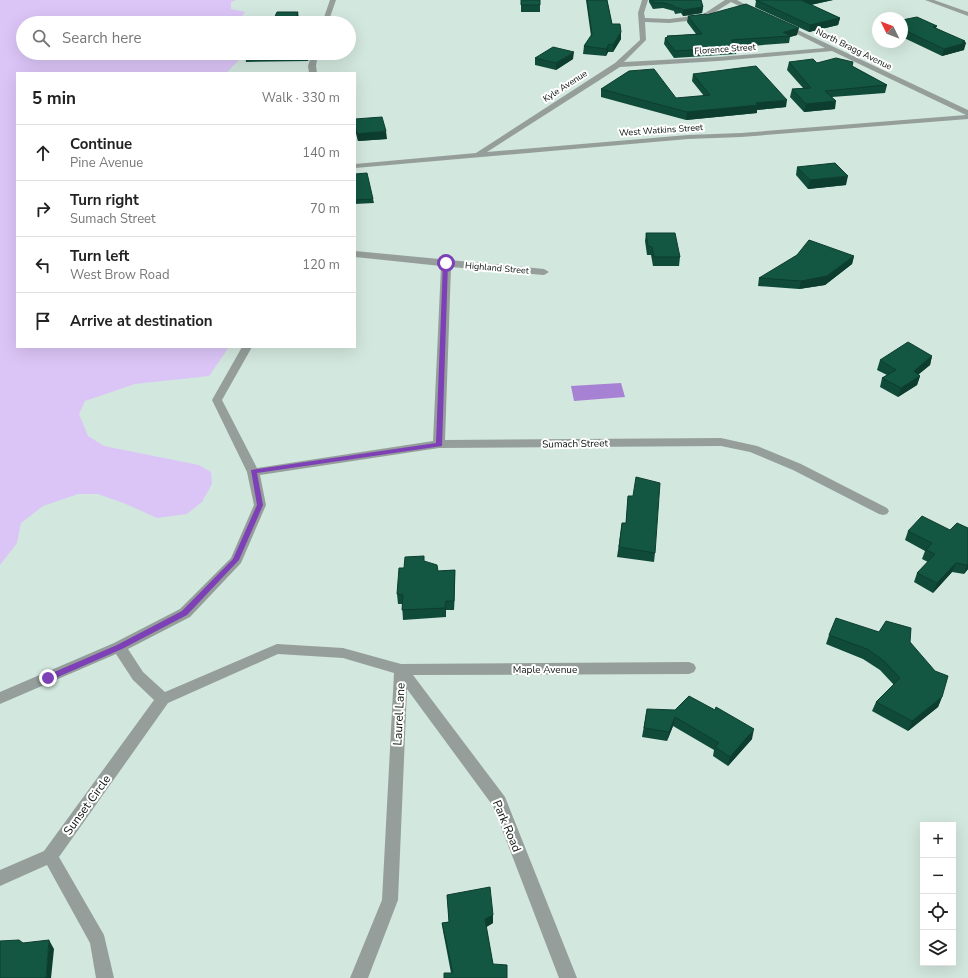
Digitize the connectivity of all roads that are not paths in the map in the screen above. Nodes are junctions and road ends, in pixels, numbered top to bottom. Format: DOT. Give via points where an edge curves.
graph roads {
  1 [pos="333,0"];
  2 [pos="645,0"];
  3 [pos="731,0"];
  4 [pos="928,0"];
  5 [pos="968,14"];
  6 [pos="327,16"];
  7 [pos="765,16"];
  8 [pos="642,20"];
  9 [pos="779,23"];
  10 [pos="833,49"];
  11 [pos="313,60"];
  12 [pos="618,65"];
  13 [pos="313,72"];
  14 [pos="968,113"];
  15 [pos="968,117"];
  16 [pos="477,155"];
  17 [pos="356,166"];
  18 [pos="356,254"];
  19 [pos="446,263"];
  20 [pos="544,272"];
  21 [pos="247,348"];
  22 [pos="439,444"];
  23 [pos="253,472"];
  24 [pos="883,511"];
  25 [pos="119,647"];
  26 [pos="689,668"];
  27 [pos="401,670"];
  28 [pos="0,698"];
  29 [pos="163,699"];
  30 [pos="50,856"];
  31 [pos="0,878"];
  32 [pos="105,978"];
  33 [pos="359,978"];
  34 [pos="568,978"];
  1 -- 6 [label="street"];
  2 -- 8 [label="street, Kyle Avenue" via="642,5"];
  3 -- 7 [label="street"];
  3 -- 8 [label="street" via="704,18"];
  4 -- 5 [label="street"];
  8 -- 12 [label="street, Kyle Avenue" via="643,40"];
  9 -- 10 [label="street, North Bragg Avenue"];
  10 -- 12 [label="street, Florence Street"];
  10 -- 14 [label="street, North Bragg Avenue"];
  11 -- 13 [label="street"];
  12 -- 16 [label="street, Kyle Avenue"];
  15 -- 16 [label="street, West Watkins Street"];
  16 -- 17 [label="street, West Watkins Street"];
  18 -- 19 [label="street, Highland Street"];
  19 -- 20 [label="street, Highland Street"];
  19 -- 22 [label="street"];
  21 -- 23 [label="street" via="217,400"];
  22 -- 23 [label="street, Sumach Street"];
  22 -- 24 [label="street, Sumach Street" via="721,442 753,449 797,467"];
  23 -- 25 [label="street" via="260,505 236,560 185,613"];
  25 -- 28 [label="street"];
  25 -- 29 [label="street" via="138,676"];
  26 -- 27 [label="street, Maple Avenue"];
  27 -- 29 [label="street, Laurel Lane" via="343,653 277,649"];
  27 -- 33 [label="street, Laurel Lane" via="390,900"];
  27 -- 34 [label="street, Park Road" via="499,802"];
  29 -- 30 [label="street, Sunset Circle"];
  30 -- 31 [label="street"];
  30 -- 32 [label="street" via="98,941"];
}
